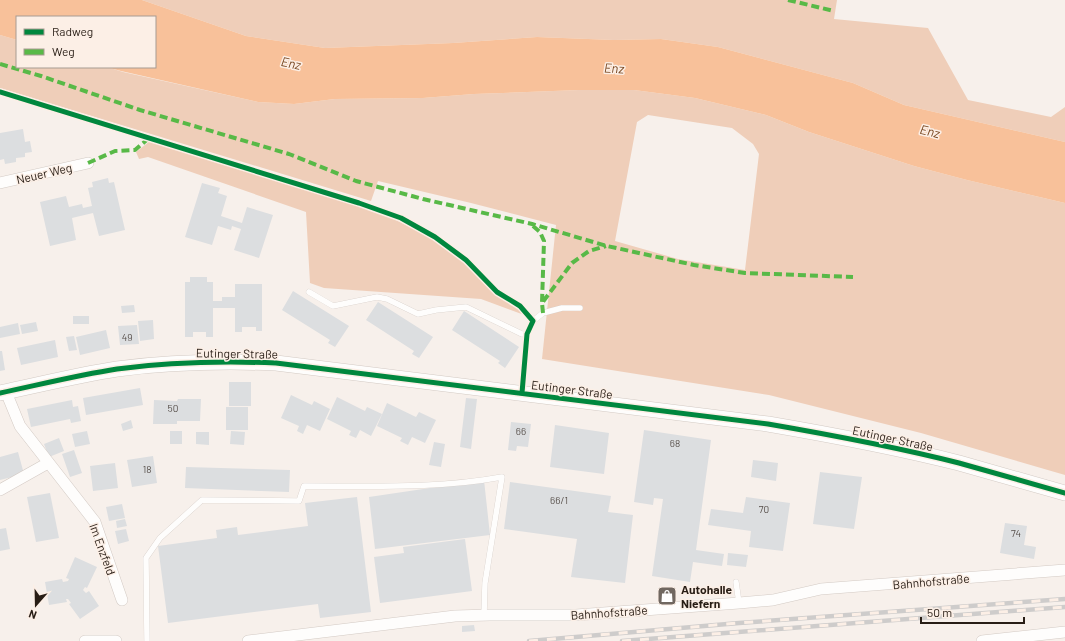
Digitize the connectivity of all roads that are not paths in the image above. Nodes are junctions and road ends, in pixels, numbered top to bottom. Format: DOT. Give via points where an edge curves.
graph roads {
  1 [pos="88,163"];
  2 [pos="0,183"];
  3 [pos="309,292"];
  4 [pos="580,308"];
  5 [pos="527,334"];
  6 [pos="3,392"];
  7 [pos="522,393"];
  8 [pos="48,463"];
  9 [pos="0,490"];
  10 [pos="1065,493"];
  11 [pos="1065,570"];
  12 [pos="736,582"];
  13 [pos="122,600"];
  14 [pos="739,603"];
  15 [pos="484,615"];
  16 [pos="1065,632"];
  17 [pos="86,641"];
  18 [pos="116,641"];
  19 [pos="147,641"];
  20 [pos="248,641"];
  21 [pos="982,641"];
  1 -- 2 [label="street, Neuer Weg"];
  3 -- 5 [label="lane" via="333,306 377,297 418,314 466,306 522,334"];
  4 -- 5 [label="lane" via="562,308 543,313 533,321"];
  5 -- 7 [label="lane"];
  6 -- 7 [label="street, Eutinger Straße" via="115,370 215,362 276,363"];
  6 -- 8 [label="street, Im Enzfeld" via="20,426"];
  7 -- 10 [label="street, Eutinger Straße" via="828,434 960,463"];
  8 -- 9 [label="street"];
  8 -- 13 [label="street, Im Enzfeld" via="95,522"];
  11 -- 14 [label="street, Bahnhofstraße" via="821,589 773,600"];
  12 -- 14 [label="lane"];
  14 -- 15 [label="street, Bahnhofstraße" via="576,615"];
  15 -- 19 [label="lane" via="485,583 502,477 419,486 304,486 299,501 202,500 160,538 146,558"];
  15 -- 20 [label="street, Bahnhofstraße" via="455,616"];
  16 -- 21 [label="street"];
  17 -- 18 [label="street"];
}
